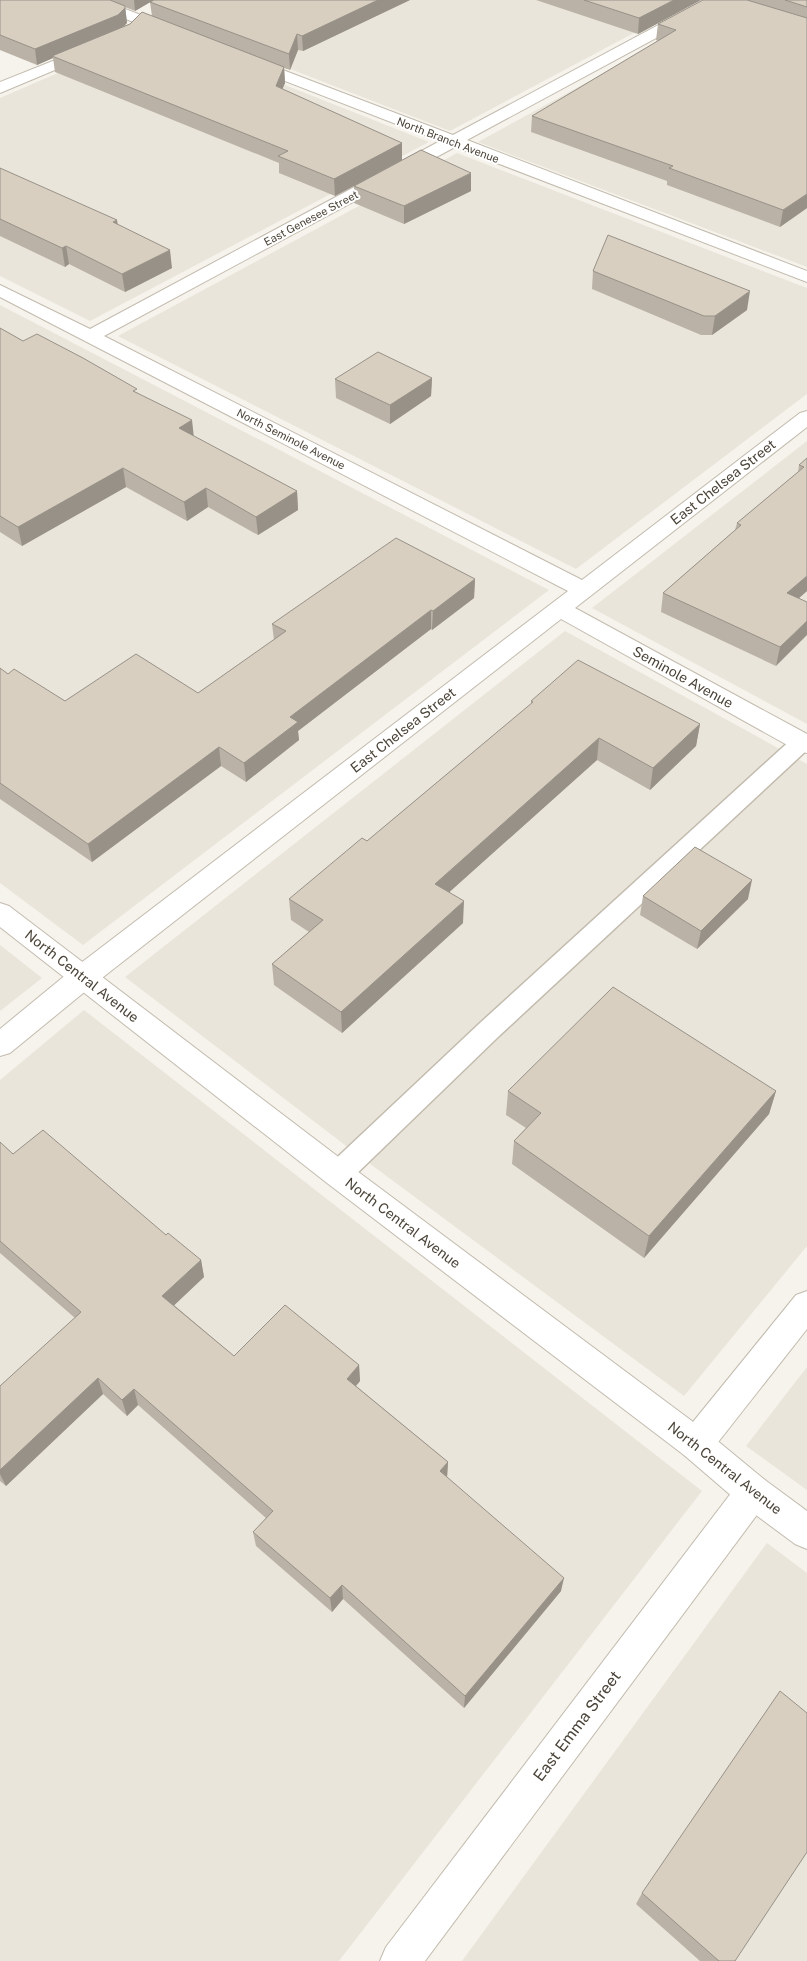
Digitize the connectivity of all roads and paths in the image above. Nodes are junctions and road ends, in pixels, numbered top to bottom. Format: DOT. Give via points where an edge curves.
graph roads {
  1 [pos="89,0"];
  2 [pos="715,0"];
  3 [pos="734,6"];
  4 [pos="190,39"];
  5 [pos="99,46"];
  6 [pos="235,57"];
  7 [pos="0,88"];
  8 [pos="453,142"];
  9 [pos="807,278"];
  10 [pos="0,290"];
  11 [pos="90,336"];
  12 [pos="807,417"];
  13 [pos="582,589"];
  14 [pos="559,608"];
  15 [pos="805,744"];
  16 [pos="0,913"];
  17 [pos="83,977"];
  18 [pos="0,1045"];
  19 [pos="338,1174"];
  20 [pos="807,1305"];
  21 [pos="696,1444"];
  22 [pos="753,1492"];
  23 [pos="807,1532"];
  24 [pos="400,1961"];
  1 -- 4 [label="street"];
  2 -- 3 [label="street"];
  2 -- 8 [label="street, East Genesee Street"];
  5 -- 7 [label="street"];
  6 -- 8 [label="street, North Branch Avenue"];
  8 -- 9 [label="street, North Branch Avenue"];
  8 -- 11 [label="street, East Genesee Street"];
  10 -- 11 [label="street, North Seminole Avenue"];
  11 -- 13 [label="street, North Seminole Avenue"];
  12 -- 13 [label="street, East Chelsea Street"];
  13 -- 14 [label="street, East Chelsea Street"];
  14 -- 15 [label="street, Seminole Avenue"];
  14 -- 17 [label="street, East Chelsea Street"];
  15 -- 19 [label="lane" via="503,1017"];
  16 -- 17 [label="street, North Central Avenue"];
  17 -- 18 [label="street, East Chelsea Street"];
  17 -- 19 [label="street, North Central Avenue"];
  19 -- 21 [label="street, North Central Avenue"];
  20 -- 21 [label="street"];
  21 -- 22 [label="street, North Central Avenue"];
  22 -- 23 [label="street, North Central Avenue"];
  22 -- 24 [label="street, East Emma Street"];
}
